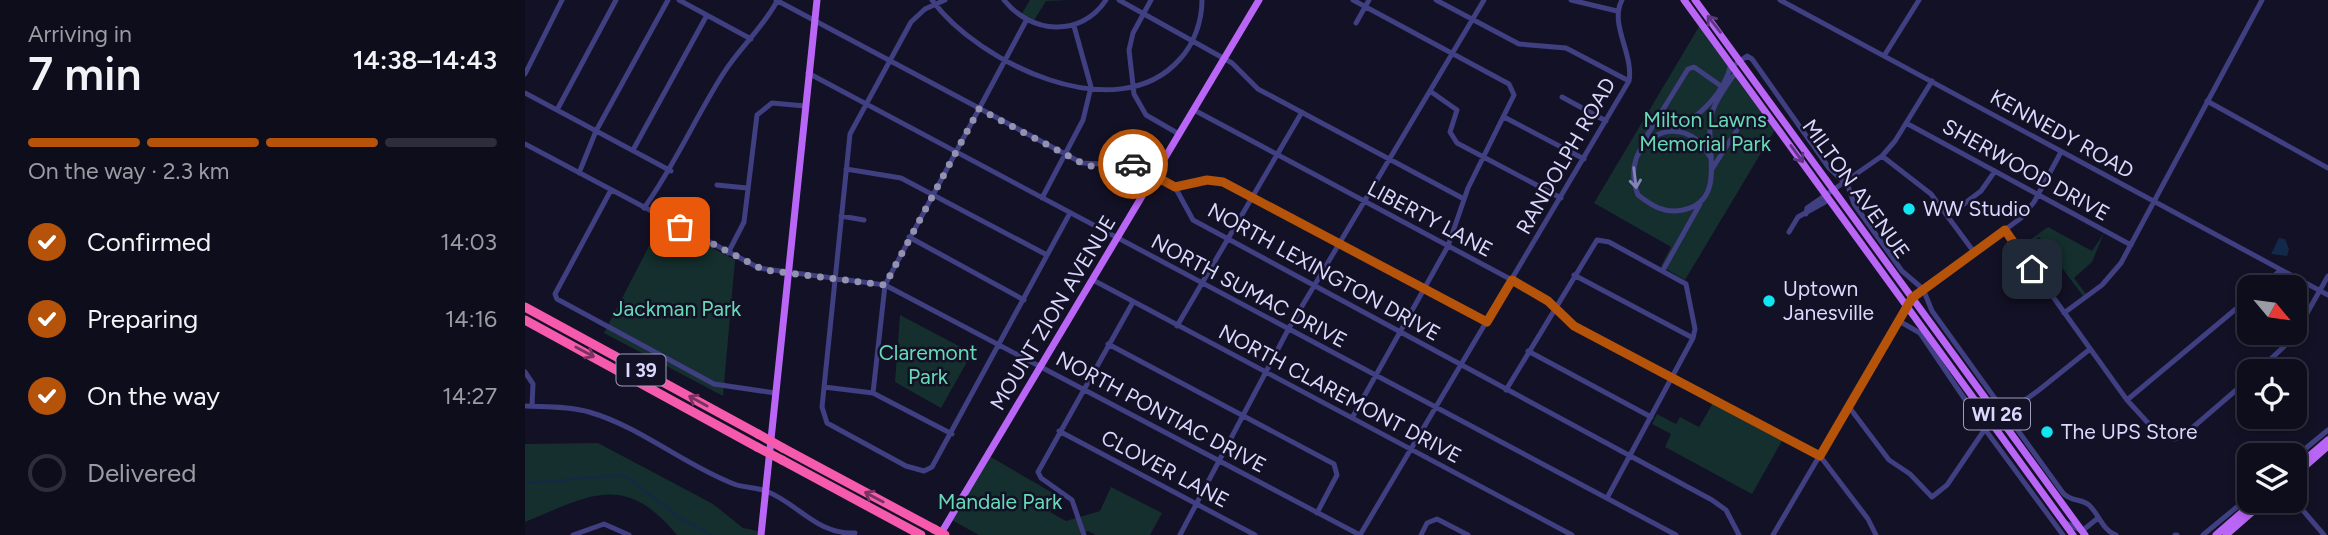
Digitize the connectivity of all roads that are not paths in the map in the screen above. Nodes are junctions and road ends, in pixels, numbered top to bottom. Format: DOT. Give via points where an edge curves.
graph roads {
  1 [pos="562,0"];
  2 [pos="616,0"];
  3 [pos="668,0"];
  4 [pos="679,0"];
  5 [pos="776,0"];
  6 [pos="817,0"];
  7 [pos="945,0"];
  8 [pos="1004,0"];
  9 [pos="1106,0"];
  10 [pos="1119,0"];
  11 [pos="1151,0"];
  12 [pos="1202,0"];
  13 [pos="1259,0"];
  14 [pos="1353,0"];
  15 [pos="1369,0"];
  16 [pos="1436,0"];
  17 [pos="1484,0"];
  18 [pos="1571,0"];
  19 [pos="1622,0"];
  20 [pos="1684,0"];
  21 [pos="1695,0"];
  22 [pos="1780,0"];
  23 [pos="1919,0"];
  24 [pos="2262,0"];
  25 [pos="933,2"];
  26 [pos="1365,7"];
  27 [pos="1617,11"];
  28 [pos="1143,13"];
  29 [pos="707,15"];
  30 [pos="1027,19"];
  31 [pos="1473,19"];
  32 [pos="814,21"];
  33 [pos="1356,23"];
  34 [pos="1074,26"];
  35 [pos="751,39"];
  36 [pos="1193,40"];
  37 [pos="1453,53"];
  38 [pos="1885,57"];
  39 [pos="1224,58"];
  40 [pos="1741,60"];
  41 [pos="889,61"];
  42 [pos="1005,61"];
  43 [pos="1732,65"];
  44 [pos="808,73"];
  45 [pos="525,74"];
  46 [pos="1738,74"];
  47 [pos="1629,81"];
  48 [pos="1932,81"];
  49 [pos="1722,83"];
  50 [pos="1133,85"];
  51 [pos="1091,87"];
  52 [pos="1430,91"];
  53 [pos="525,93"];
  54 [pos="1562,97"];
  55 [pos="2207,101"];
  56 [pos="866,105"];
  57 [pos="805,106"];
  58 [pos="1710,108"];
  59 [pos="979,109"];
  60 [pos="557,110"];
  61 [pos="1194,110"];
  62 [pos="1302,112"];
  63 [pos="1504,117"];
  64 [pos="1607,121"];
  65 [pos="1906,123"];
  66 [pos="1653,127"];
  67 [pos="1671,130"];
  68 [pos="1737,130"];
  69 [pos="596,131"];
  70 [pos="1179,135"];
  71 [pos="1657,135"];
  72 [pos="1709,140"];
  73 [pos="1647,141"];
  74 [pos="525,144"];
  75 [pos="1701,144"];
  76 [pos="633,150"];
  77 [pos="956,152"];
  78 [pos="2061,152"];
  79 [pos="1065,155"];
  80 [pos="1277,155"];
  81 [pos="1483,156"];
  82 [pos="1882,156"];
  83 [pos="1710,157"];
  84 [pos="1390,159"];
  85 [pos="1584,159"];
  86 [pos="2328,168"];
  87 [pos="846,169"];
  88 [pos="1712,169"];
  89 [pos="671,171"];
  90 [pos="1994,171"];
  91 [pos="579,173"];
  92 [pos="1156,175"];
  93 [pos="1846,183"];
  94 [pos="717,186"];
  95 [pos="1175,187"];
  96 [pos="747,188"];
  97 [pos="611,190"];
  98 [pos="1835,190"];
  99 [pos="932,194"];
  100 [pos="2038,194"];
  101 [pos="1705,195"];
  102 [pos="1827,195"];
  103 [pos="1252,197"];
  104 [pos="1042,198"];
  105 [pos="1561,198"];
  106 [pos="1464,199"];
  107 [pos="1364,201"];
  108 [pos="2155,203"];
  109 [pos="644,208"];
  110 [pos="1688,209"];
  111 [pos="1070,214"];
  112 [pos="841,216"];
  113 [pos="1693,216"];
  114 [pos="1948,216"];
  115 [pos="864,220"];
  116 [pos="2005,230"];
  117 [pos="1789,232"];
  118 [pos="909,237"];
  119 [pos="1118,239"];
  120 [pos="1225,240"];
  121 [pos="1339,244"];
  122 [pos="2131,245"];
  123 [pos="1448,246"];
  124 [pos="1974,252"];
  125 [pos="729,253"];
  126 [pos="1047,256"];
  127 [pos="1663,270"];
  128 [pos="2281,270"];
  129 [pos="787,274"];
  130 [pos="1574,275"];
  131 [pos="2275,275"];
  132 [pos="2328,276"];
  133 [pos="835,279"];
  134 [pos="1093,280"];
  135 [pos="1512,280"];
  136 [pos="1201,283"];
  137 [pos="885,285"];
  138 [pos="1314,286"];
  139 [pos="1424,289"];
  140 [pos="1923,289"];
  141 [pos="2320,291"];
  142 [pos="2328,295"];
  143 [pos="1912,298"];
  144 [pos="1024,300"];
  145 [pos="1133,302"];
  146 [pos="525,307"];
  147 [pos="1908,307"];
  148 [pos="1555,308"];
  149 [pos="2237,308"];
  150 [pos="2064,313"];
  151 [pos="525,320"];
  152 [pos="1899,321"];
  153 [pos="1487,322"];
  154 [pos="1177,326"];
  155 [pos="1289,328"];
  156 [pos="1399,332"];
  157 [pos="1693,338"];
  158 [pos="1108,344"];
  159 [pos="999,345"];
  160 [pos="2090,349"];
  161 [pos="1528,351"];
  162 [pos="2271,359"];
  163 [pos="1462,365"];
  164 [pos="1042,367"];
  165 [pos="525,372"];
  166 [pos="1266,372"];
  167 [pos="1374,376"];
  168 [pos="1672,377"];
  169 [pos="824,387"];
  170 [pos="1083,388"];
  171 [pos="2237,389"];
  172 [pos="1506,390"];
  173 [pos="775,393"];
  174 [pos="873,393"];
  175 [pos="2127,400"];
  176 [pos="529,406"];
  177 [pos="1849,407"];
  178 [pos="1435,408"];
  179 [pos="2007,413"];
  180 [pos="1243,416"];
  181 [pos="1651,417"];
  182 [pos="1352,418"];
  183 [pos="1996,421"];
  184 [pos="1985,429"];
  185 [pos="2328,429"];
  186 [pos="1059,431"];
  187 [pos="952,433"];
  188 [pos="2328,440"];
  189 [pos="2328,446"];
  190 [pos="2307,447"];
  191 [pos="1411,449"];
  192 [pos="1629,456"];
  193 [pos="1820,456"];
  194 [pos="2307,458"];
  195 [pos="1219,460"];
  196 [pos="2307,464"];
  197 [pos="766,491"];
  198 [pos="1607,498"];
  199 [pos="1196,503"];
  200 [pos="2237,507"];
  201 [pos="1317,513"];
  202 [pos="2242,513"];
  203 [pos="2251,513"];
  204 [pos="2305,513"];
  205 [pos="2098,518"];
  206 [pos="937,532"];
  207 [pos="855,533"];
  208 [pos="2077,534"];
  209 [pos="573,535"];
  210 [pos="629,535"];
  211 [pos="761,535"];
  212 [pos="921,535"];
  213 [pos="945,535"];
  214 [pos="1084,535"];
  215 [pos="1180,535"];
  216 [pos="1255,535"];
  217 [pos="1360,535"];
  218 [pos="1421,535"];
  219 [pos="1468,535"];
  220 [pos="1572,535"];
  221 [pos="1676,535"];
  222 [pos="1739,535"];
  223 [pos="1773,535"];
  224 [pos="1876,535"];
  225 [pos="2063,535"];
  226 [pos="2116,535"];
  227 [pos="2203,535"];
  228 [pos="2217,535"];
  229 [pos="2226,535"];
  230 [pos="2324,535"];
  1 -- 45 [label="street"];
  2 -- 60 [label="street"];
  3 -- 69 [label="street"];
  4 -- 29 [label="street"];
  5 -- 32 [label="street, NORTH LEXINGTON DRIVE"];
  5 -- 35 [label="street"];
  6 -- 32 [label="main road"];
  7 -- 25 [label="street"];
  8 -- 30 [label="street"];
  9 -- 34 [label="street" via="1095,14"];
  10 -- 28 [label="street"];
  11 -- 28 [label="street"];
  12 -- 36 [label="street"];
  13 -- 39 [label="main road, MOUNT ZION AVENUE"];
  14 -- 26 [label="street"];
  15 -- 26 [label="street"];
  16 -- 31 [label="street"];
  17 -- 31 [label="street"];
  18 -- 27 [label="street"];
  19 -- 27 [label="street"];
  20 -- 43 [label="main road, MILTON AVENUE / WI 26"];
  40 -- 21 [label="main road, MILTON AVENUE / WI 26, one-way"];
  22 -- 38 [label="street, KENNEDY ROAD"];
  23 -- 38 [label="street"];
  24 -- 55 [label="street"];
  25 -- 41 [label="street" via="911,22"];
  25 -- 42 [label="street" via="963,34"];
  26 -- 33 [label="street"];
  26 -- 37 [label="street"];
  27 -- 47 [label="street, RANDOLPH ROAD" via="1630,65"];
  28 -- 36 [label="street"];
  28 -- 50 [label="street" via="1129,50"];
  29 -- 35 [label="street"];
  29 -- 76 [label="street"];
  30 -- 34 [label="street" via="1051,28"];
  30 -- 42 [label="street"];
  31 -- 37 [label="street"];
  31 -- 47 [label="street" via="1519,44 1566,48"];
  32 -- 41 [label="street, NORTH LEXINGTON DRIVE"];
  32 -- 44 [label="main road"];
  34 -- 51 [label="street"];
  35 -- 89 [label="street" via="718,82"];
  36 -- 39 [label="street"];
  36 -- 50 [label="street" via="1168,70"];
  37 -- 52 [label="street"];
  37 -- 63 [label="street" via="1513,89"];
  38 -- 48 [label="street, KENNEDY ROAD"];
  39 -- 61 [label="main road, MOUNT ZION AVENUE"];
  39 -- 62 [label="street" via="1258,89"];
  40 -- 43 [label="street"];
  40 -- 93 [label="street" via="1752,59 1829,168"];
  40 -- 98 [label="main road, MILTON AVENUE / WI 26"];
  41 -- 56 [label="street"];
  41 -- 59 [label="street, NORTH LEXINGTON DRIVE"];
  42 -- 51 [label="street" via="1049,80"];
  42 -- 59 [label="street"];
  43 -- 46 [label="main road, MILTON AVENUE / WI 26"];
  43 -- 49 [label="street"];
  44 -- 56 [label="street, NORTH SUMAC DRIVE"];
  44 -- 57 [label="main road"];
  46 -- 58 [label="street"];
  46 -- 102 [label="main road, MILTON AVENUE / WI 26, one-way"];
  47 -- 64 [label="street, RANDOLPH ROAD"];
  48 -- 65 [label="street"];
  48 -- 78 [label="street, KENNEDY ROAD"];
  49 -- 58 [label="street"];
  49 -- 66 [label="street" via="1694,67 1688,69"];
  50 -- 51 [label="street"];
  50 -- 70 [label="street" via="1143,111"];
  51 -- 79 [label="street" via="1083,120"];
  52 -- 81 [label="street" via="1457,110 1452,138"];
  52 -- 84 [label="street"];
  53 -- 60 [label="street"];
  54 -- 64 [label="street"];
  55 -- 86 [label="street"];
  55 -- 108 [label="street"];
  56 -- 77 [label="street, NORTH SUMAC DRIVE"];
  56 -- 87 [label="street" via="851,134"];
  57 -- 96 [label="street" via="772,103 758,113"];
  57 -- 129 [label="main road"];
  58 -- 67 [label="street"];
  58 -- 72 [label="street"];
  59 -- 77 [label="street"];
  59 -- 79 [label="street, NORTH LEXINGTON DRIVE"];
  60 -- 69 [label="street"];
  61 -- 70 [label="main road, MOUNT ZION AVENUE"];
  61 -- 80 [label="street, LIBERTY LANE"];
  62 -- 80 [label="street"];
  62 -- 84 [label="street"];
  63 -- 81 [label="street"];
  63 -- 85 [label="street"];
  64 -- 85 [label="street, RANDOLPH ROAD"];
  65 -- 82 [label="street"];
  65 -- 90 [label="street, SHERWOOD DRIVE"];
  66 -- 71 [label="street"];
  66 -- 73 [label="street"];
  67 -- 71 [label="street"];
  67 -- 75 [label="street"];
  68 -- 88 [label="street"];
  69 -- 76 [label="street"];
  69 -- 91 [label="street"];
  70 -- 92 [label="main road, MOUNT ZION AVENUE"];
  71 -- 73 [label="street"];
  72 -- 75 [label="street"];
  72 -- 83 [label="street"];
  73 -- 110 [label="street, one-way" via="1633,168 1639,195 1663,210"];
  74 -- 91 [label="street, NORTH PONTIAC DRIVE"];
  75 -- 83 [label="street"];
  76 -- 89 [label="street"];
  77 -- 99 [label="street"];
  77 -- 104 [label="street, NORTH SUMAC DRIVE"];
  78 -- 100 [label="street"];
  78 -- 108 [label="street, KENNEDY ROAD"];
  79 -- 92 [label="street, NORTH LEXINGTON DRIVE" via="1090,166 1131,164"];
  79 -- 104 [label="street"];
  80 -- 103 [label="street"];
  80 -- 107 [label="street, LIBERTY LANE"];
  81 -- 105 [label="street"];
  81 -- 106 [label="street"];
  82 -- 93 [label="street"];
  82 -- 114 [label="street" via="1925,187"];
  83 -- 88 [label="street"];
  84 -- 106 [label="street"];
  84 -- 107 [label="street"];
  85 -- 105 [label="street, RANDOLPH ROAD"];
  87 -- 99 [label="street" via="892,174"];
  87 -- 112 [label="street"];
  88 -- 101 [label="street"];
  89 -- 109 [label="street"];
  90 -- 100 [label="street, SHERWOOD DRIVE"];
  90 -- 114 [label="street" via="1980,191"];
  91 -- 97 [label="street, NORTH PONTIAC DRIVE"];
  92 -- 95 [label="street, NORTH LEXINGTON DRIVE"];
  92 -- 119 [label="main road, MOUNT ZION AVENUE"];
  93 -- 98 [label="street"];
  93 -- 140 [label="street" via="1854,204 1902,271"];
  94 -- 96 [label="street"];
  95 -- 103 [label="street" via="1214,180"];
  95 -- 120 [label="street, NORTH LEXINGTON DRIVE" via="1193,220"];
  96 -- 125 [label="street" via="744,222"];
  97 -- 109 [label="street, NORTH PONTIAC DRIVE"];
  97 -- 173 [label="street" via="555,294 557,299 714,384"];
  98 -- 102 [label="street"];
  98 -- 143 [label="main road, MILTON AVENUE / WI 26"];
  99 -- 118 [label="street"];
  99 -- 126 [label="street"];
  100 -- 116 [label="street"];
  100 -- 122 [label="street, SHERWOOD DRIVE"];
  101 -- 110 [label="street"];
  101 -- 113 [label="street"];
  102 -- 117 [label="street" via="1825,202 1798,217"];
  102 -- 147 [label="main road, MILTON AVENUE / WI 26"];
  103 -- 120 [label="street"];
  103 -- 121 [label="street"];
  104 -- 111 [label="street, NORTH SUMAC DRIVE"];
  105 -- 135 [label="street, RANDOLPH ROAD"];
  106 -- 123 [label="street"];
  107 -- 121 [label="street"];
  107 -- 123 [label="street, LIBERTY LANE"];
  108 -- 122 [label="street"];
  108 -- 128 [label="street, KENNEDY ROAD"];
  109 -- 125 [label="street, NORTH PONTIAC DRIVE"];
  110 -- 113 [label="street"];
  111 -- 119 [label="street, NORTH SUMAC DRIVE"];
  111 -- 126 [label="street"];
  112 -- 115 [label="street"];
  112 -- 133 [label="street"];
  113 -- 127 [label="street"];
  114 -- 124 [label="street"];
  116 -- 124 [label="street"];
  116 -- 150 [label="street"];
  118 -- 137 [label="street"];
  118 -- 144 [label="street"];
  119 -- 134 [label="main road, MOUNT ZION AVENUE"];
  119 -- 136 [label="street, NORTH SUMAC DRIVE"];
  120 -- 136 [label="street"];
  120 -- 138 [label="street, NORTH LEXINGTON DRIVE"];
  121 -- 138 [label="street"];
  121 -- 139 [label="street"];
  122 -- 150 [label="street" via="2109,278"];
  123 -- 135 [label="street, LIBERTY LANE"];
  123 -- 139 [label="street"];
  124 -- 140 [label="street"];
  125 -- 129 [label="street, NORTH PONTIAC DRIVE" via="764,270"];
  126 -- 144 [label="street"];
  127 -- 130 [label="street" via="1599,239"];
  127 -- 157 [label="street" via="1688,290"];
  128 -- 131 [label="street"];
  128 -- 141 [label="street, KENNEDY ROAD"];
  129 -- 133 [label="street, NORTH PONTIAC DRIVE"];
  129 -- 173 [label="main road"];
  130 -- 148 [label="street"];
  130 -- 157 [label="street"];
  132 -- 141 [label="street"];
  133 -- 137 [label="street, NORTH PONTIAC DRIVE"];
  133 -- 169 [label="street"];
  134 -- 145 [label="street, NORTH CLAREMONT DRIVE"];
  134 -- 164 [label="main road, MOUNT ZION AVENUE"];
  135 -- 148 [label="street, LIBERTY LANE"];
  135 -- 153 [label="street, RANDOLPH ROAD"];
  136 -- 154 [label="street"];
  136 -- 155 [label="street, NORTH SUMAC DRIVE"];
  137 -- 159 [label="street, NORTH PONTIAC DRIVE"];
  137 -- 174 [label="street"];
  138 -- 155 [label="street"];
  138 -- 156 [label="street, NORTH LEXINGTON DRIVE"];
  139 -- 153 [label="street"];
  139 -- 156 [label="street"];
  140 -- 143 [label="street"];
  140 -- 179 [label="street" via="1932,312"];
  141 -- 142 [label="street, KENNEDY ROAD"];
  141 -- 162 [label="street" via="2287,345"];
  143 -- 147 [label="street"];
  143 -- 183 [label="main road, MILTON AVENUE / WI 26"];
  144 -- 159 [label="street"];
  145 -- 154 [label="street, NORTH CLAREMONT DRIVE"];
  145 -- 158 [label="street"];
  206 -- 146 [label="highway, I 39, one-way, bridge"];
  147 -- 152 [label="street"];
  147 -- 183 [label="main road, MILTON AVENUE / WI 26"];
  148 -- 161 [label="street"];
  148 -- 168 [label="street, LIBERTY LANE" via="1574,326"];
  149 -- 175 [label="street"];
  150 -- 160 [label="street"];
  151 -- 212 [label="highway, I 39, one-way, bridge"];
  152 -- 177 [label="street"];
  152 -- 184 [label="street" via="1920,333"];
  153 -- 163 [label="street, RANDOLPH ROAD"];
  154 -- 166 [label="street, NORTH CLAREMONT DRIVE"];
  155 -- 166 [label="street"];
  155 -- 167 [label="street, NORTH SUMAC DRIVE"];
  156 -- 163 [label="street, NORTH LEXINGTON DRIVE"];
  156 -- 167 [label="street"];
  157 -- 168 [label="street"];
  158 -- 170 [label="street"];
  158 -- 180 [label="street"];
  159 -- 164 [label="street, NORTH PONTIAC DRIVE"];
  159 -- 187 [label="street"];
  160 -- 175 [label="street"];
  160 -- 179 [label="street"];
  161 -- 172 [label="street"];
  161 -- 181 [label="street"];
  163 -- 172 [label="street, NORTH LEXINGTON DRIVE"];
  163 -- 178 [label="street, RANDOLPH ROAD"];
  164 -- 170 [label="street, NORTH PONTIAC DRIVE"];
  164 -- 206 [label="main road, MOUNT ZION AVENUE"];
  165 -- 176 [label="street" via="533,384"];
  166 -- 180 [label="street"];
  166 -- 182 [label="street, NORTH CLAREMONT DRIVE"];
  167 -- 178 [label="street, NORTH SUMAC DRIVE"];
  167 -- 182 [label="street"];
  168 -- 181 [label="street"];
  168 -- 193 [label="street, LIBERTY LANE"];
  169 -- 174 [label="street"];
  169 -- 187 [label="street" via="822,414 827,423 906,466 924,471 932,467"];
  170 -- 186 [label="street"];
  170 -- 195 [label="street, NORTH PONTIAC DRIVE"];
  171 -- 175 [label="street" via="2175,439 2164,438"];
  172 -- 192 [label="street, NORTH LEXINGTON DRIVE"];
  173 -- 197 [label="main road"];
  174 -- 187 [label="street"];
  176 -- 197 [label="street" via="577,409 602,416 734,484"];
  177 -- 184 [label="street" via="1889,460 1932,497 1947,485"];
  177 -- 193 [label="street"];
  178 -- 191 [label="street, RANDOLPH ROAD"];
  178 -- 198 [label="street, NORTH SUMAC DRIVE"];
  179 -- 183 [label="street"];
  179 -- 205 [label="street" via="2066,496 2086,503"];
  180 -- 195 [label="street"];
  180 -- 201 [label="street" via="1333,464 1337,475"];
  181 -- 192 [label="street"];
  182 -- 191 [label="street, NORTH CLAREMONT DRIVE"];
  183 -- 184 [label="street"];
  183 -- 208 [label="main road, MILTON AVENUE / WI 26"];
  183 -- 208 [label="main road, MILTON AVENUE / WI 26" via="2063,522"];
  184 -- 225 [label="street"];
  185 -- 190 [label="street"];
  186 -- 199 [label="street, CLOVER LANE"];
  186 -- 214 [label="street" via="1038,474 1072,500"];
  188 -- 194 [label="main road"];
  189 -- 196 [label="main road"];
  191 -- 217 [label="street, RANDOLPH ROAD"];
  191 -- 220 [label="street, NORTH CLAREMONT DRIVE"];
  192 -- 198 [label="street"];
  192 -- 222 [label="street, NORTH LEXINGTON DRIVE" via="1720,505"];
  193 -- 223 [label="street"];
  193 -- 224 [label="street, LIBERTY LANE"];
  195 -- 199 [label="street"];
  195 -- 201 [label="street, NORTH PONTIAC DRIVE"];
  197 -- 207 [label="street" via="800,509 828,532"];
  197 -- 211 [label="main road"];
  198 -- 221 [label="street, NORTH SUMAC DRIVE"];
  199 -- 215 [label="street"];
  199 -- 216 [label="street, CLOVER LANE"];
  200 -- 227 [label="street"];
  201 -- 217 [label="street, NORTH PONTIAC DRIVE"];
  202 -- 228 [label="main road"];
  203 -- 229 [label="main road"];
  204 -- 230 [label="street"];
  205 -- 208 [label="street"];
  205 -- 226 [label="street"];
  206 -- 213 [label="highway, I 39, bridge"];
  209 -- 210 [label="street" via="604,524"];
  218 -- 219 [label="street" via="1427,523 1437,519"];
}
